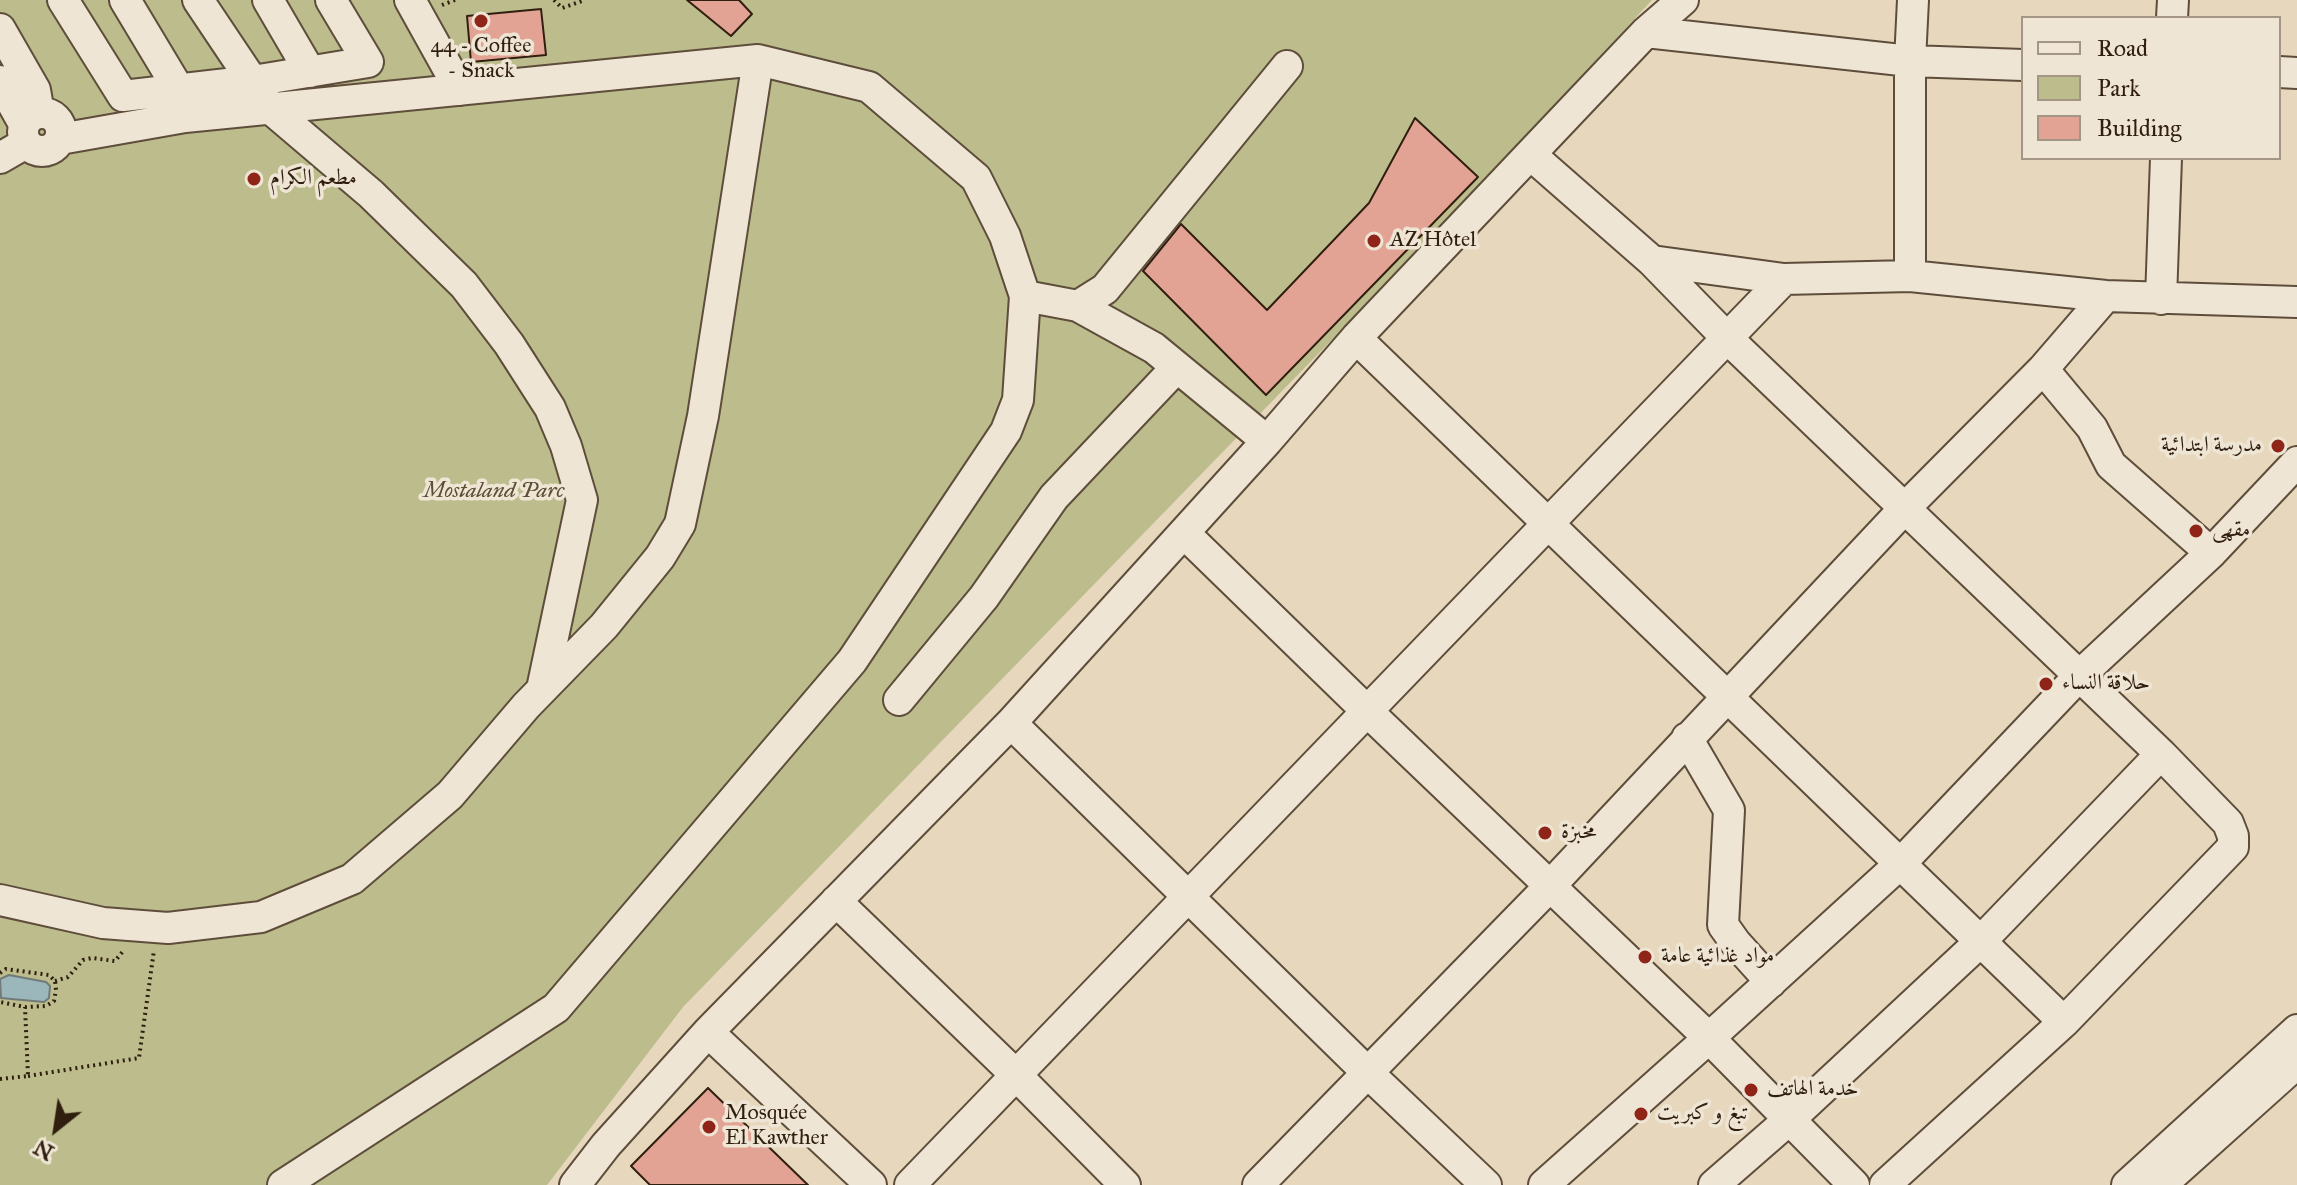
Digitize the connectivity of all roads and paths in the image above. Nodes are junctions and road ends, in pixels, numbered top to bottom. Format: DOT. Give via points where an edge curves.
graph roads {
  1 [pos="63,0"];
  2 [pos="125,0"];
  3 [pos="198,0"];
  4 [pos="268,0"];
  5 [pos="331,0"];
  6 [pos="410,0"];
  7 [pos="554,0"];
  8 [pos="585,0"];
  9 [pos="1683,0"];
  10 [pos="1913,0"];
  11 [pos="0,29"];
  12 [pos="1646,32"];
  13 [pos="758,60"];
  14 [pos="1910,61"];
  15 [pos="2021,65"];
  16 [pos="1287,66"];
  17 [pos="310,72"];
  18 [pos="0,81"];
  19 [pos="253,81"];
  20 [pos="179,90"];
  21 [pos="460,90"];
  22 [pos="271,109"];
  23 [pos="22,134"];
  24 [pos="1531,155"];
  25 [pos="2166,160"];
  26 [pos="1652,261"];
  27 [pos="1910,276"];
  28 [pos="1784,279"];
  29 [pos="1025,296"];
  30 [pos="2106,296"];
  31 [pos="2161,299"];
  32 [pos="2297,302"];
  33 [pos="1078,306"];
  34 [pos="1356,338"];
  35 [pos="1727,338"];
  36 [pos="1177,367"];
  37 [pos="2043,369"];
  38 [pos="1267,441"];
  39 [pos="2297,462"];
  40 [pos="1905,508"];
  41 [pos="1547,525"];
  42 [pos="1184,533"];
  43 [pos="2211,553"];
  44 [pos="2079,676"];
  45 [pos="542,691"];
  46 [pos="1726,697"];
  47 [pos="899,700"];
  48 [pos="1367,711"];
  49 [pos="1011,723"];
  50 [pos="1687,738"];
  51 [pos="2161,754"];
  52 [pos="1901,863"];
  53 [pos="1549,887"];
  54 [pos="1187,897"];
  55 [pos="0,900"];
  56 [pos="836,901"];
  57 [pos="145,926"];
  58 [pos="1981,941"];
  59 [pos="1,970"];
  60 [pos="55,981"];
  61 [pos="1771,982"];
  62 [pos="0,1002"];
  63 [pos="25,1007"];
  64 [pos="2064,1022"];
  65 [pos="2297,1030"];
  66 [pos="708,1032"];
  67 [pos="1709,1038"];
  68 [pos="2297,1063"];
  69 [pos="1368,1073"];
  70 [pos="1016,1075"];
  71 [pos="28,1076"];
  72 [pos="0,1079"];
  73 [pos="1791,1118"];
  74 [pos="283,1185"];
  75 [pos="575,1185"];
  76 [pos="871,1185"];
  77 [pos="910,1185"];
  78 [pos="1125,1185"];
  79 [pos="1258,1185"];
  80 [pos="1486,1185"];
  81 [pos="1544,1185"];
  82 [pos="1714,1185"];
  83 [pos="1854,1185"];
  84 [pos="1885,1185"];
  85 [pos="2127,1185"];
  86 [pos="2161,1185"];
  1 -- 20 [label="street" via="123,96"];
  2 -- 20 [label="street"];
  3 -- 19 [label="street"];
  4 -- 17 [label="street"];
  5 -- 17 [label="street" via="368,62"];
  6 -- 21 [label="street"];
  7 -- 8 [label="path" via="562,8"];
  9 -- 12 [label="street"];
  10 -- 14 [label="street"];
  11 -- 23 [label="street" via="35,90"];
  12 -- 14 [label="street"];
  12 -- 24 [label="street"];
  13 -- 21 [label="street"];
  13 -- 29 [label="street" via="869,87 976,178 1005,236"];
  13 -- 45 [label="street" via="703,416 680,524 604,626"];
  14 -- 15 [label="street"];
  14 -- 27 [label="street"];
  16 -- 33 [label="street" via="1105,289"];
  17 -- 19 [label="street"];
  18 -- 23 [label="street"];
  19 -- 20 [label="street"];
  19 -- 22 [label="street"];
  21 -- 22 [label="street"];
  22 -- 23 [label="street" via="185,117 60,139 41,152 30,148"];
  22 -- 45 [label="street" via="371,194 464,285 550,408 582,500"];
  24 -- 26 [label="street"];
  24 -- 34 [label="street"];
  25 -- 31 [label="street"];
  26 -- 28 [label="street"];
  26 -- 35 [label="street"];
  27 -- 28 [label="street"];
  27 -- 30 [label="street"];
  28 -- 35 [label="street"];
  29 -- 33 [label="street"];
  29 -- 74 [label="street" via="1018,400 1006,431 852,661 556,1008"];
  30 -- 31 [label="street"];
  30 -- 37 [label="street"];
  31 -- 32 [label="street"];
  33 -- 36 [label="street" via="1154,348"];
  34 -- 38 [label="street"];
  34 -- 41 [label="street"];
  35 -- 40 [label="street"];
  35 -- 41 [label="street"];
  36 -- 38 [label="street"];
  36 -- 47 [label="street" via="1054,497 984,597"];
  37 -- 40 [label="street"];
  37 -- 43 [label="street" via="2092,428 2111,465"];
  38 -- 42 [label="street"];
  39 -- 43 [label="street"];
  40 -- 44 [label="street"];
  40 -- 46 [label="street"];
  41 -- 46 [label="street"];
  41 -- 48 [label="street"];
  42 -- 48 [label="street"];
  42 -- 49 [label="street"];
  43 -- 44 [label="street"];
  44 -- 51 [label="street"];
  44 -- 52 [label="street"];
  45 -- 57 [label="street" via="450,795 352,879 261,917"];
  46 -- 50 [label="street"];
  46 -- 52 [label="street"];
  48 -- 53 [label="street"];
  48 -- 54 [label="street"];
  49 -- 54 [label="street"];
  49 -- 56 [label="street"];
  50 -- 53 [label="street"];
  50 -- 61 [label="street" via="1729,810 1723,925"];
  51 -- 58 [label="street"];
  51 -- 64 [label="street" via="2228,823 2233,847"];
  52 -- 58 [label="street"];
  52 -- 61 [label="street"];
  53 -- 67 [label="street"];
  53 -- 69 [label="street"];
  54 -- 69 [label="street"];
  54 -- 70 [label="street"];
  55 -- 57 [label="street" via="103,923"];
  56 -- 66 [label="street"];
  56 -- 70 [label="street"];
  57 -- 60 [label="path" via="115,961 83,960 68,977"];
  57 -- 71 [label="path" via="139,1058"];
  58 -- 64 [label="street"];
  58 -- 73 [label="street"];
  59 -- 60 [label="path" via="49,975"];
  60 -- 63 [label="path" via="54,1001"];
  61 -- 67 [label="street"];
  62 -- 63 [label="path"];
  63 -- 71 [label="path"];
  64 -- 84 [label="street"];
  65 -- 85 [label="street"];
  66 -- 75 [label="street"];
  66 -- 76 [label="street"];
  67 -- 73 [label="street"];
  67 -- 81 [label="street"];
  68 -- 86 [label="street"];
  69 -- 79 [label="street"];
  69 -- 80 [label="street"];
  70 -- 77 [label="street"];
  70 -- 78 [label="street"];
  71 -- 72 [label="path"];
  73 -- 82 [label="street"];
  73 -- 83 [label="street"];
}
